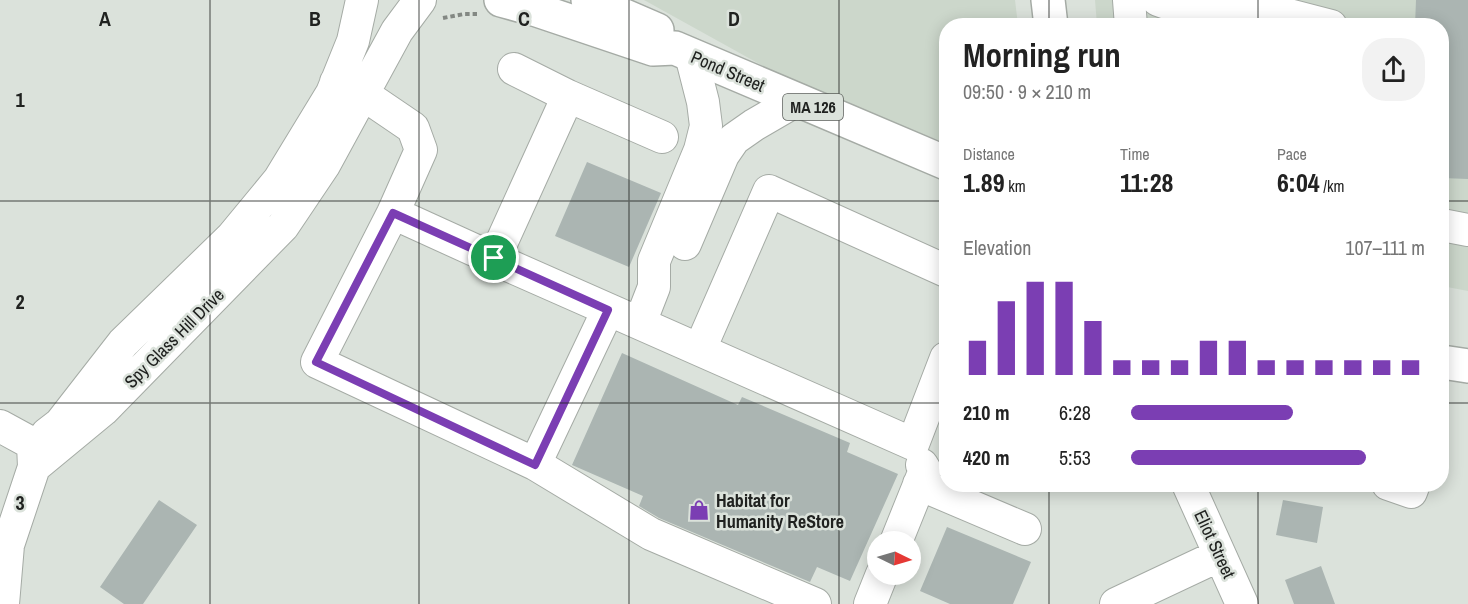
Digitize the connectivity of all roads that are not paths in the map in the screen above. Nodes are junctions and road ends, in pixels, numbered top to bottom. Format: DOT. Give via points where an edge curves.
graph roads {
  1 [pos="362,0"];
  2 [pos="588,0"];
  3 [pos="1129,0"];
  4 [pos="1158,0"];
  5 [pos="492,7"];
  6 [pos="428,10"];
  7 [pos="1130,18"];
  8 [pos="1300,18"];
  9 [pos="683,51"];
  10 [pos="514,69"];
  11 [pos="357,84"];
  12 [pos="568,96"];
  13 [pos="797,100"];
  14 [pos="662,137"];
  15 [pos="939,159"];
  16 [pos="393,213"];
  17 [pos="1449,226"];
  18 [pos="1468,230"];
  19 [pos="494,258"];
  20 [pos="939,268"];
  21 [pos="654,287"];
  22 [pos="608,310"];
  23 [pos="640,323"];
  24 [pos="700,349"];
  25 [pos="1449,363"];
  26 [pos="1468,366"];
  27 [pos="939,376"];
  28 [pos="0,426"];
  29 [pos="913,444"];
  30 [pos="34,455"];
  31 [pos="535,465"];
  32 [pos="919,484"];
  33 [pos="1192,492"];
  34 [pos="1025,530"];
  35 [pos="900,531"];
  36 [pos="1220,555"];
  37 [pos="878,585"];
  38 [pos="3,604"];
  39 [pos="814,604"];
  40 [pos="870,604"];
  41 [pos="1116,604"];
  42 [pos="1242,604"];
  1 -- 11 [label="street, Spy Glass Hill Drive" via="353,41"];
  2 -- 9 [label="main road, Pond Street / MA 126" via="664,34"];
  3 -- 7 [label="street"];
  4 -- 8 [label="street" via="1172,5 1281,13"];
  5 -- 9 [label="main road, Pond Street / MA 126" via="537,10 653,49"];
  6 -- 11 [label="street" via="397,31"];
  9 -- 13 [label="main road, Pond Street / MA 126"];
  9 -- 21 [label="street" via="703,102 706,126 700,150 654,261"];
  10 -- 12 [label="street"];
  11 -- 16 [label="street" via="413,128 421,150"];
  11 -- 30 [label="street, Spy Glass Hill Drive" via="324,165 283,225 103,410"];
  12 -- 14 [label="street"];
  12 -- 19 [label="street"];
  13 -- 15 [label="main road, Pond Street / MA 126"];
  13 -- 21 [label="street" via="734,139 723,155 673,271"];
  16 -- 19 [label="street"];
  16 -- 31 [label="street" via="316,362"];
  17 -- 18 [label="street"];
  19 -- 22 [label="street"];
  20 -- 24 [label="street" via="769,191"];
  21 -- 23 [label="street"];
  22 -- 23 [label="street"];
  22 -- 31 [label="street"];
  23 -- 24 [label="street"];
  24 -- 29 [label="street"];
  25 -- 26 [label="main road"];
  27 -- 29 [label="street"];
  28 -- 30 [label="street"];
  29 -- 32 [label="street" via="925,470"];
  30 -- 38 [label="street" via="8,544"];
  31 -- 39 [label="street" via="651,534"];
  32 -- 34 [label="street"];
  32 -- 35 [label="street"];
  33 -- 36 [label="street, Eliot Street"];
  36 -- 41 [label="street"];
  36 -- 42 [label="street, Eliot Street"];
  37 -- 40 [label="street"];
}
